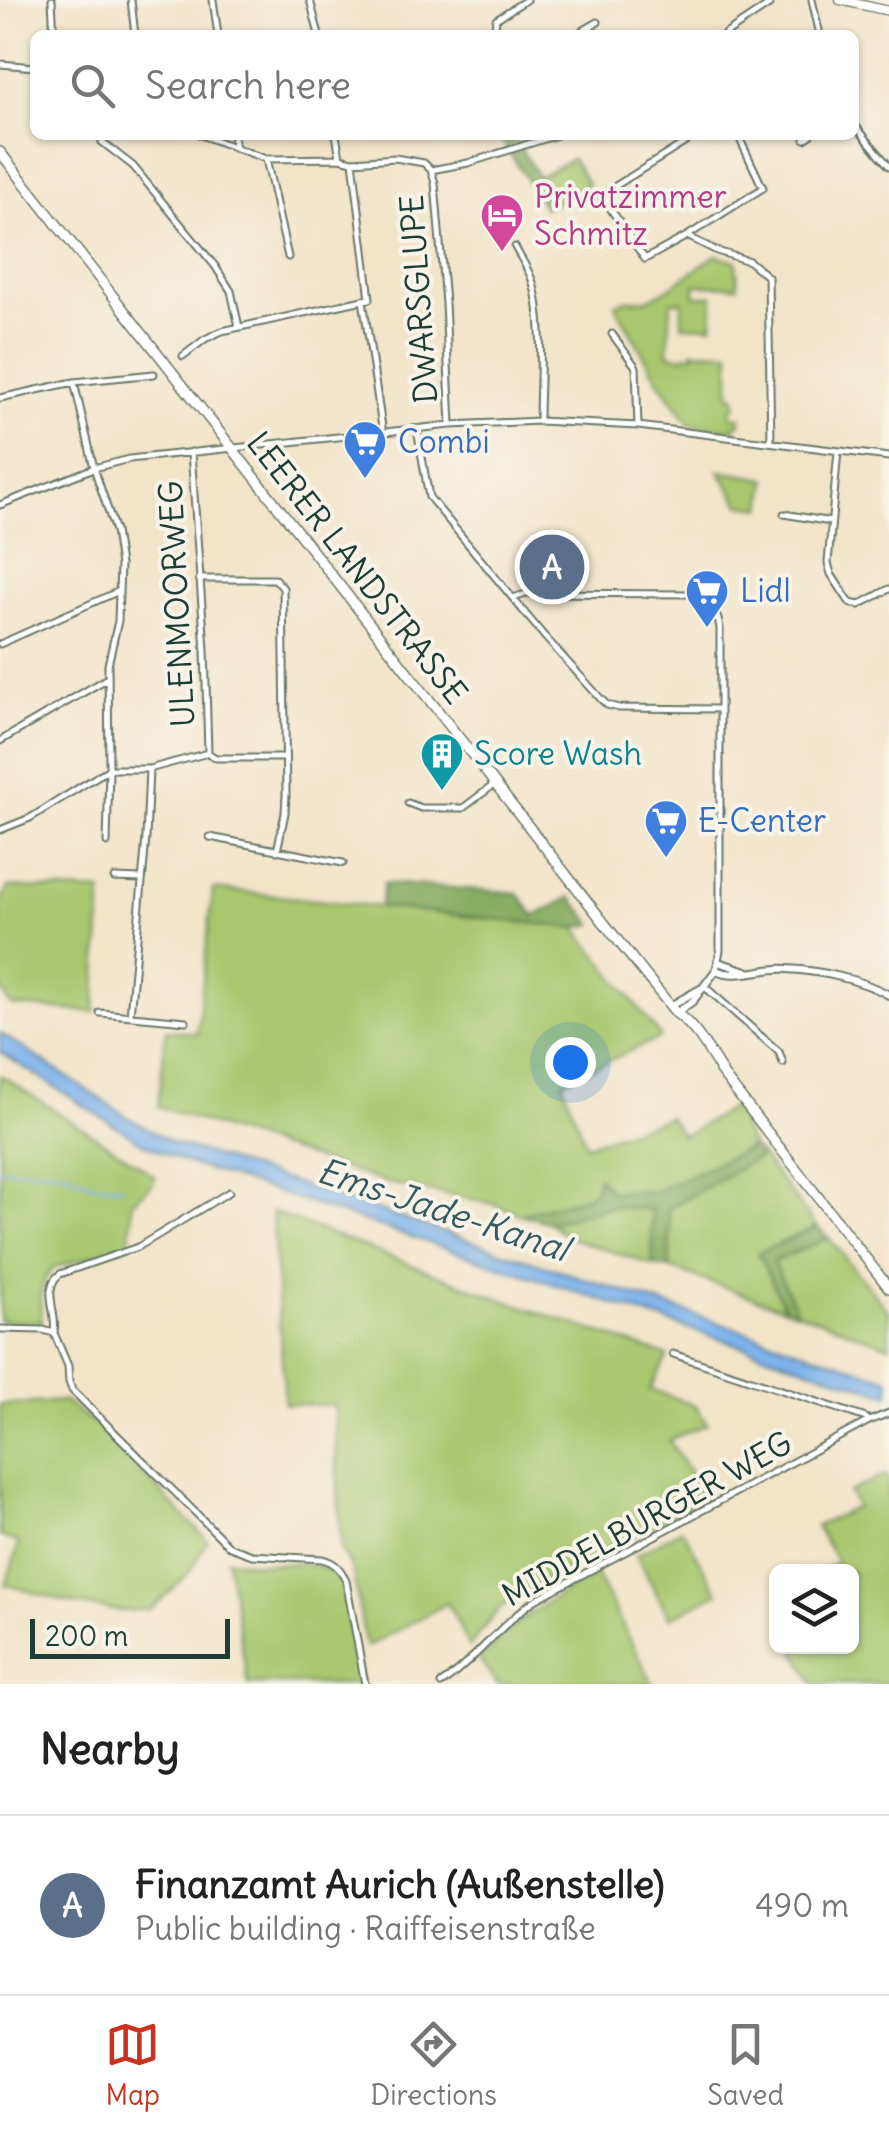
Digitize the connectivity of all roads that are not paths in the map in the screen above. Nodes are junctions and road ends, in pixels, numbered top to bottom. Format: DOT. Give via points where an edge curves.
graph roads {
  1 [pos="52,0"];
  2 [pos="131,0"];
  3 [pos="214,0"];
  4 [pos="310,0"];
  5 [pos="812,0"];
  6 [pos="840,0"];
  7 [pos="523,1"];
  8 [pos="769,5"];
  9 [pos="889,11"];
  10 [pos="598,22"];
  11 [pos="54,30"];
  12 [pos="135,30"];
  13 [pos="217,30"];
  14 [pos="318,30"];
  15 [pos="497,30"];
  16 [pos="585,30"];
  17 [pos="732,30"];
  18 [pos="819,30"];
  19 [pos="0,64"];
  20 [pos="30,67"];
  21 [pos="859,130"];
  22 [pos="103,140"];
  23 [pos="213,140"];
  24 [pos="234,140"];
  25 [pos="337,140"];
  26 [pos="541,140"];
  27 [pos="689,140"];
  28 [pos="740,140"];
  29 [pos="235,148"];
  30 [pos="0,152"];
  31 [pos="340,158"];
  32 [pos="266,159"];
  33 [pos="352,161"];
  34 [pos="889,166"];
  35 [pos="431,170"];
  36 [pos="687,236"];
  37 [pos="514,248"];
  38 [pos="288,257"];
  39 [pos="363,300"];
  40 [pos="239,327"];
  41 [pos="612,334"];
  42 [pos="184,356"];
  43 [pos="154,374"];
  44 [pos="74,382"];
  45 [pos="0,398"];
  46 [pos="539,422"];
  47 [pos="451,425"];
  48 [pos="638,426"];
  49 [pos="417,429"];
  50 [pos="383,434"];
  51 [pos="771,442"];
  52 [pos="232,448"];
  53 [pos="838,451"];
  54 [pos="191,452"];
  55 [pos="889,457"];
  56 [pos="94,468"];
  57 [pos="0,506"];
  58 [pos="784,514"];
  59 [pos="831,522"];
  60 [pos="199,579"];
  61 [pos="889,588"];
  62 [pos="119,591"];
  63 [pos="513,598"];
  64 [pos="0,644"];
  65 [pos="108,678"];
  66 [pos="719,709"];
  67 [pos="0,741"];
  68 [pos="208,752"];
  69 [pos="285,758"];
  70 [pos="109,769"];
  71 [pos="148,769"];
  72 [pos="495,784"];
  73 [pos="408,803"];
  74 [pos="0,830"];
  75 [pos="210,838"];
  76 [pos="106,842"];
  77 [pos="277,851"];
  78 [pos="343,863"];
  79 [pos="114,878"];
  80 [pos="142,880"];
  81 [pos="717,966"];
  82 [pos="702,988"];
  83 [pos="889,995"];
  84 [pos="673,1010"];
  85 [pos="100,1013"];
  86 [pos="130,1016"];
  87 [pos="186,1021"];
  88 [pos="783,1063"];
  89 [pos="229,1192"];
  90 [pos="889,1288"];
  91 [pos="0,1329"];
  92 [pos="54,1333"];
  93 [pos="673,1354"];
  94 [pos="889,1413"];
  95 [pos="869,1421"];
  96 [pos="364,1684"];
  97 [pos="441,1684"];
  1 -- 11 [label="street"];
  2 -- 12 [label="street"];
  3 -- 13 [label="street"];
  4 -- 14 [label="street"];
  5 -- 18 [label="street"];
  6 -- 9 [label="main road"];
  7 -- 15 [label="street" via="496,19"];
  8 -- 17 [label="street"];
  10 -- 16 [label="street"];
  19 -- 20 [label="street"];
  21 -- 34 [label="street"];
  22 -- 40 [label="street" via="133,166 215,266 231,291"];
  23 -- 29 [label="street"];
  24 -- 29 [label="street"];
  25 -- 31 [label="street"];
  26 -- 35 [label="street"];
  27 -- 36 [label="street" via="601,195 645,259"];
  28 -- 36 [label="street" via="763,188"];
  29 -- 32 [label="street"];
  30 -- 52 [label="main road, LEERER LANDSTRASSE"];
  31 -- 32 [label="street"];
  31 -- 33 [label="street"];
  32 -- 38 [label="street"];
  33 -- 35 [label="street" via="412,159"];
  33 -- 39 [label="street" via="370,299"];
  35 -- 47 [label="street, DWARSGLUPE"];
  36 -- 51 [label="street" via="749,261 768,277"];
  37 -- 46 [label="street" via="537,301"];
  39 -- 40 [label="street"];
  39 -- 50 [label="street"];
  40 -- 42 [label="street" via="205,339"];
  41 -- 48 [label="street" via="636,367"];
  43 -- 44 [label="street"];
  44 -- 45 [label="street"];
  44 -- 56 [label="street"];
  46 -- 47 [label="street"];
  46 -- 48 [label="street"];
  47 -- 49 [label="street"];
  48 -- 51 [label="street"];
  49 -- 50 [label="street"];
  49 -- 63 [label="street" via="428,497"];
  50 -- 52 [label="street"];
  51 -- 53 [label="street"];
  52 -- 54 [label="street"];
  52 -- 72 [label="main road, LEERER LANDSTRASSE"];
  53 -- 55 [label="street"];
  53 -- 59 [label="street"];
  54 -- 56 [label="street"];
  54 -- 60 [label="street, ULENMOORWEG"];
  56 -- 57 [label="street"];
  56 -- 62 [label="street" via="119,547"];
  58 -- 59 [label="street"];
  59 -- 61 [label="street" via="828,563 850,602"];
  60 -- 68 [label="street, ULENMOORWEG"];
  60 -- 69 [label="street" via="275,579 283,588"];
  62 -- 64 [label="street"];
  62 -- 65 [label="street"];
  63 -- 66 [label="street" via="607,704"];
  63 -- 66 [label="street" via="701,598 719,625"];
  65 -- 67 [label="street"];
  65 -- 70 [label="street"];
  66 -- 81 [label="street"];
  68 -- 69 [label="street" via="216,758"];
  68 -- 71 [label="street"];
  69 -- 77 [label="street"];
  70 -- 71 [label="street"];
  70 -- 74 [label="street"];
  70 -- 76 [label="street"];
  71 -- 80 [label="street"];
  72 -- 73 [label="street" via="462,808"];
  72 -- 84 [label="main road, LEERER LANDSTRASSE"];
  75 -- 77 [label="street"];
  77 -- 78 [label="street"];
  79 -- 80 [label="street"];
  80 -- 86 [label="street"];
  81 -- 82 [label="street"];
  81 -- 83 [label="street" via="748,972 788,968 871,985"];
  82 -- 84 [label="street"];
  82 -- 88 [label="street"];
  84 -- 90 [label="main road, LEERER LANDSTRASSE"];
  85 -- 86 [label="street"];
  86 -- 87 [label="street"];
  89 -- 92 [label="street" via="138,1247 60,1274 50,1288"];
  91 -- 92 [label="street"];
  92 -- 96 [label="street" via="72,1390 230,1547 252,1555 322,1559 342,1571"];
  93 -- 95 [label="street"];
  94 -- 95 [label="street, MIDDELBURGER WEG"];
  95 -- 97 [label="street, MIDDELBURGER WEG" via="535,1600"];
}
